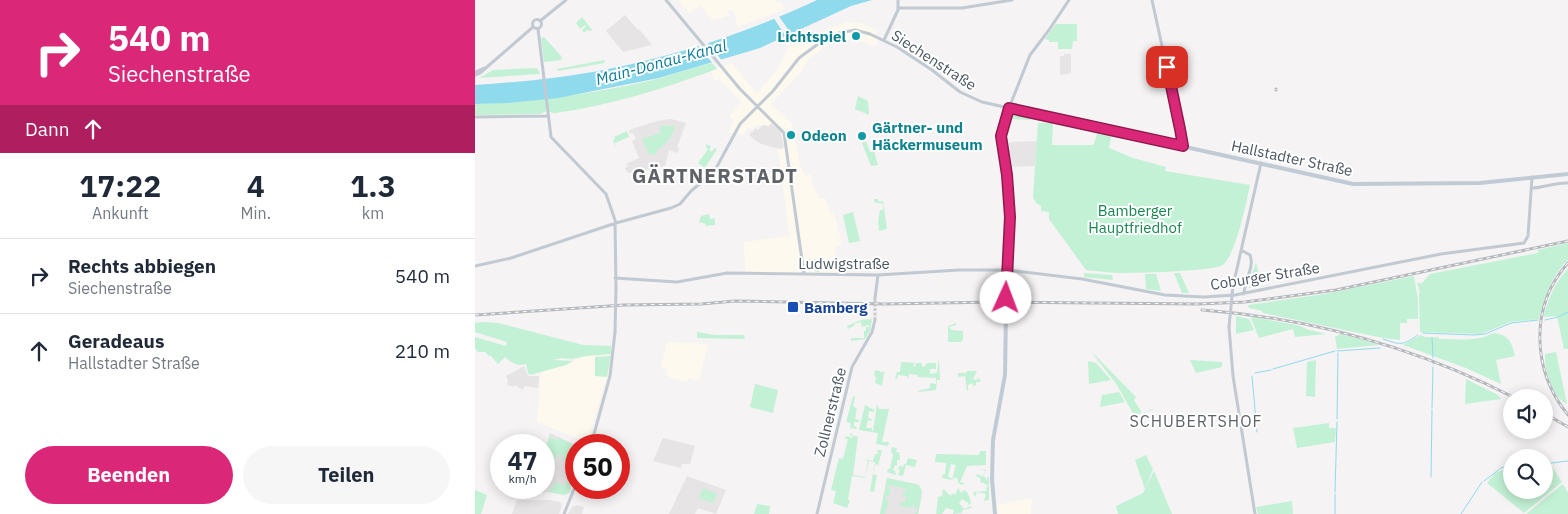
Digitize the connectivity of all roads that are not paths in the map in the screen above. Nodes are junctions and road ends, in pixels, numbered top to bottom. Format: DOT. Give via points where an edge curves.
graph roads {
  1 [pos="565,0"];
  2 [pos="666,0"];
  3 [pos="898,0"];
  4 [pos="1012,0"];
  5 [pos="1069,0"];
  6 [pos="1152,0"];
  7 [pos="898,8"];
  8 [pos="540,21"];
  9 [pos="533,27"];
  10 [pos="537,29"];
  11 [pos="884,40"];
  12 [pos="475,74"];
  13 [pos="758,106"];
  14 [pos="1009,108"];
  15 [pos="547,116"];
  16 [pos="475,117"];
  17 [pos="1082,124"];
  18 [pos="1183,146"];
  19 [pos="1261,163"];
  20 [pos="1568,174"];
  21 [pos="1532,177"];
  22 [pos="1568,183"];
  23 [pos="1531,188"];
  24 [pos="616,223"];
  25 [pos="607,226"];
  26 [pos="616,230"];
  27 [pos="1241,250"];
  28 [pos="475,266"];
  29 [pos="1008,270"];
  30 [pos="804,274"];
  31 [pos="878,275"];
  32 [pos="615,278"];
  33 [pos="1244,294"];
  34 [pos="875,298"];
  35 [pos="1006,298"];
  36 [pos="1006,312"];
  37 [pos="875,320"];
  38 [pos="594,434"];
  39 [pos="570,499"];
  40 [pos="564,514"];
  41 [pos="817,514"];
  42 [pos="995,514"];
  43 [pos="1255,514"];
  1 -- 8 [label="street"];
  2 -- 13 [label="street"];
  3 -- 7 [label="street"];
  4 -- 7 [label="street" via="962,8"];
  5 -- 14 [label="street" via="1030,55"];
  6 -- 18 [label="street"];
  7 -- 11 [label="street"];
  8 -- 9 [label="street" via="534,21"];
  8 -- 10 [label="street"];
  9 -- 10 [label="street"];
  9 -- 12 [label="street"];
  10 -- 15 [label="street"];
  11 -- 13 [label="street, Siechenstraße" via="863,31 835,34 803,55"];
  11 -- 14 [label="street, Siechenstraße" via="960,92 982,102"];
  13 -- 24 [label="street" via="740,124 714,172 680,204"];
  13 -- 30 [label="street" via="785,135"];
  14 -- 17 [label="main road, Siechenstraße"];
  14 -- 29 [label="main road" via="1001,136 1010,210"];
  15 -- 16 [label="street"];
  15 -- 24 [label="street" via="551,137 606,194"];
  17 -- 18 [label="main road, Hallstadter Straße"];
  18 -- 19 [label="main road, Hallstadter Straße"];
  19 -- 21 [label="main road, Hallstadter Straße" via="1360,184 1480,183"];
  19 -- 27 [label="street"];
  20 -- 21 [label="main road, Hallstadter Straße"];
  21 -- 23 [label="street"];
  22 -- 23 [label="street"];
  23 -- 33 [label="street, Coburger Straße" via="1528,236 1524,243 1441,254"];
  24 -- 25 [label="street"];
  24 -- 26 [label="street"];
  25 -- 26 [label="street"];
  25 -- 28 [label="street" via="511,258"];
  26 -- 32 [label="street"];
  27 -- 33 [label="street" via="1250,255 1252,261"];
  27 -- 43 [label="street, bridge" via="1229,327 1233,376"];
  29 -- 31 [label="street, Ludwigstraße"];
  29 -- 33 [label="street, Coburger Straße" via="1165,295"];
  29 -- 35 [label="main road"];
  30 -- 31 [label="street, Ludwigstraße"];
  30 -- 32 [label="street, Ludwigstraße" via="727,273 681,282"];
  31 -- 34 [label="street"];
  32 -- 38 [label="street, bridge" via="611,376"];
  36 -- 42 [label="main road" via="1005,375 993,440"];
  37 -- 41 [label="street, Zollnerstraße" via="872,332 852,366"];
  39 -- 40 [label="street"];
}
